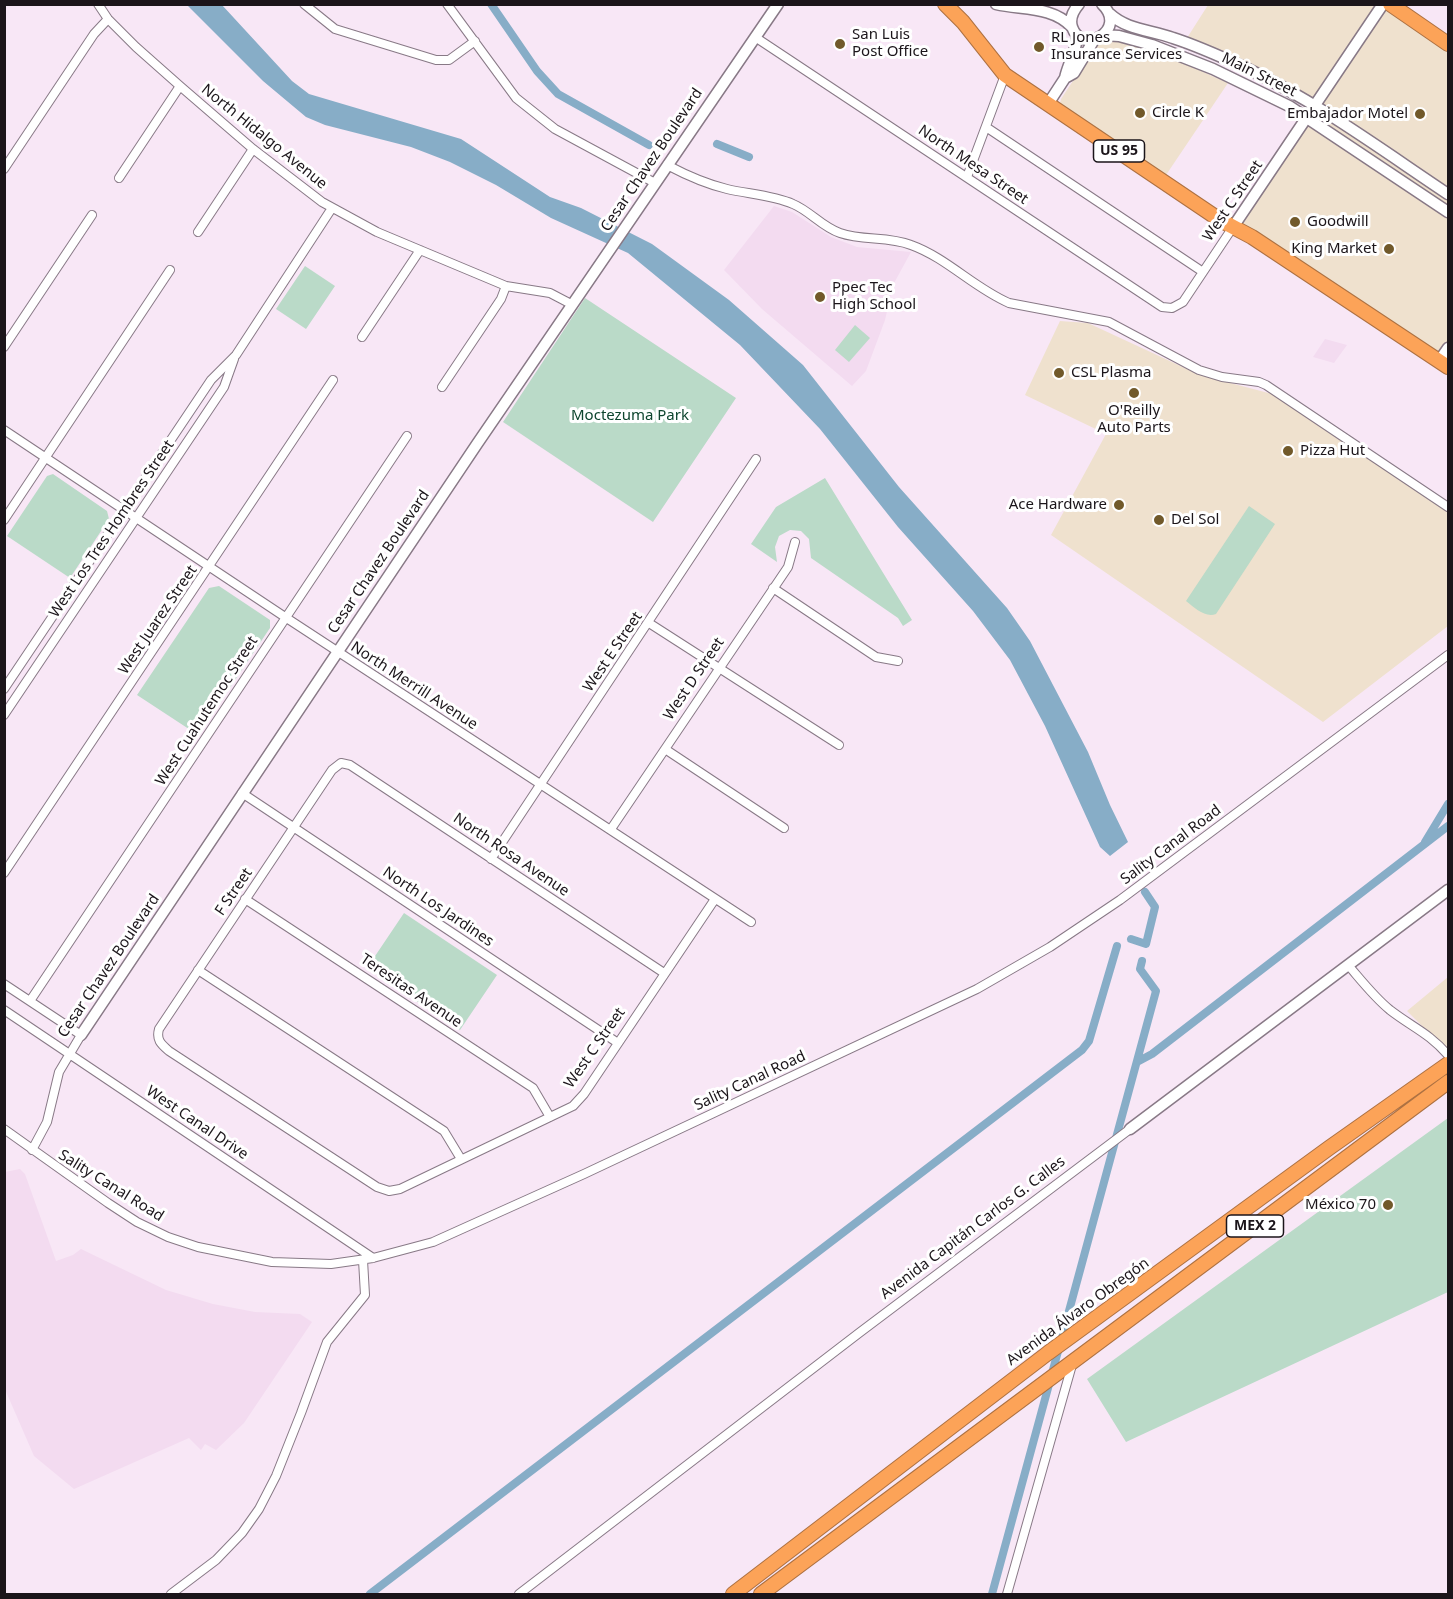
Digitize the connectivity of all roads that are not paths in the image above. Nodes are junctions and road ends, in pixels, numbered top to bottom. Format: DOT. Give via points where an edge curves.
graph roads {
  1 [pos="98,4"];
  2 [pos="304,4"];
  3 [pos="447,4"];
  4 [pos="778,4"];
  5 [pos="945,4"];
  6 [pos="996,4"];
  7 [pos="1065,4"];
  8 [pos="1102,4"];
  9 [pos="1383,4"];
  10 [pos="1390,4"];
  11 [pos="1078,5"];
  12 [pos="1110,14"];
  13 [pos="108,19"];
  14 [pos="1075,31"];
  15 [pos="755,37"];
  16 [pos="1099,38"];
  17 [pos="474,41"];
  18 [pos="1449,44"];
  19 [pos="1005,75"];
  20 [pos="1065,78"];
  21 [pos="180,86"];
  22 [pos="1048,104"];
  23 [pos="1311,111"];
  24 [pos="986,127"];
  25 [pos="254,149"];
  26 [pos="667,165"];
  27 [pos="4,169"];
  28 [pos="966,177"];
  29 [pos="119,178"];
  30 [pos="656,183"];
  31 [pos="1449,194"];
  32 [pos="332,208"];
  33 [pos="1449,212"];
  34 [pos="92,215"];
  35 [pos="1233,227"];
  36 [pos="198,232"];
  37 [pos="420,250"];
  38 [pos="170,270"];
  39 [pos="1203,272"];
  40 [pos="506,286"];
  41 [pos="571,304"];
  42 [pos="1177,306"];
  43 [pos="362,337"];
  44 [pos="4,347"];
  45 [pos="1449,348"];
  46 [pos="236,355"];
  47 [pos="1444,364"];
  48 [pos="333,380"];
  49 [pos="442,387"];
  50 [pos="4,430"];
  51 [pos="407,436"];
  52 [pos="46,458"];
  53 [pos="756,459"];
  54 [pos="1449,507"];
  55 [pos="124,510"];
  56 [pos="136,518"];
  57 [pos="4,520"];
  58 [pos="795,542"];
  59 [pos="210,567"];
  60 [pos="774,588"];
  61 [pos="285,617"];
  62 [pos="649,622"];
  63 [pos="337,652"];
  64 [pos="1449,655"];
  65 [pos="898,661"];
  66 [pos="720,667"];
  67 [pos="4,689"];
  68 [pos="4,715"];
  69 [pos="839,745"];
  70 [pos="665,749"];
  71 [pos="341,763"];
  72 [pos="541,784"];
  73 [pos="242,793"];
  74 [pos="293,827"];
  75 [pos="784,828"];
  76 [pos="611,829"];
  77 [pos="491,859"];
  78 [pos="4,873"];
  79 [pos="1449,890"];
  80 [pos="245,899"];
  81 [pos="715,899"];
  82 [pos="751,922"];
  83 [pos="1348,965"];
  84 [pos="198,970"];
  85 [pos="664,973"];
  86 [pos="4,984"];
  87 [pos="30,1001"];
  88 [pos="4,1010"];
  89 [pos="81,1035"];
  90 [pos="618,1043"];
  91 [pos="69,1053"];
  92 [pos="1449,1055"];
  93 [pos="1449,1064"];
  94 [pos="1449,1082"];
  95 [pos="550,1117"];
  96 [pos="1130,1129"];
  97 [pos="4,1130"];
  98 [pos="32,1150"];
  99 [pos="461,1159"];
  100 [pos="389,1191"];
  101 [pos="373,1258"];
  102 [pos="363,1260"];
  103 [pos="1067,1367"];
  104 [pos="171,1594"];
  105 [pos="519,1594"];
  106 [pos="732,1594"];
  107 [pos="761,1594"];
  108 [pos="1007,1594"];
  1 -- 13 [label="street, North Hidalgo Avenue"];
  2 -- 17 [label="street" via="335,29 436,60 449,60"];
  3 -- 17 [label="street"];
  4 -- 15 [label="street, Cesar Chavez Boulevard"];
  5 -- 19 [label="highway, US 95"];
  6 -- 14 [label="street" via="1047,12 1063,18"];
  7 -- 11 [label="street"];
  8 -- 12 [label="street"];
  9 -- 23 [label="street, West C Street"];
  10 -- 18 [label="highway"];
  11 -- 14 [label="street" via="1071,17"];
  12 -- 16 [label="street" via="1110,26"];
  12 -- 23 [label="street, Main Street" via="1122,24 1175,38 1226,59 1279,85"];
  13 -- 21 [label="street, North Hidalgo Avenue"];
  13 -- 27 [label="street"];
  14 -- 16 [label="street, Main Street" via="1085,39"];
  14 -- 20 [label="street" via="1077,48"];
  15 -- 26 [label="street, Cesar Chavez Boulevard"];
  15 -- 28 [label="street, North Mesa Street"];
  16 -- 20 [label="street" via="1074,73"];
  16 -- 23 [label="street, Main Street" via="1119,36 1142,42 1192,60 1289,106"];
  17 -- 30 [label="street" via="509,91 555,129"];
  19 -- 22 [label="highway, US 95"];
  19 -- 24 [label="street"];
  20 -- 22 [label="street"];
  21 -- 25 [label="street, North Hidalgo Avenue"];
  21 -- 29 [label="street"];
  22 -- 35 [label="highway, US 95"];
  23 -- 31 [label="street, Main Street"];
  23 -- 33 [label="street, Main Street"];
  23 -- 35 [label="street, West C Street"];
  24 -- 28 [label="street"];
  24 -- 39 [label="street"];
  25 -- 32 [label="street, North Hidalgo Avenue"];
  25 -- 36 [label="street"];
  26 -- 30 [label="street, Cesar Chavez Boulevard"];
  26 -- 54 [label="street" via="724,188 794,204 838,232 910,244 937,256 1009,303 1102,320 1199,370 1266,385"];
  28 -- 42 [label="street, North Mesa Street" via="1158,305"];
  30 -- 41 [label="street, Cesar Chavez Boulevard"];
  32 -- 37 [label="street, North Hidalgo Avenue"];
  32 -- 46 [label="street, West Los Tres Hombres Street"];
  34 -- 44 [label="street"];
  35 -- 39 [label="street, West C Street"];
  35 -- 47 [label="highway, US 95"];
  37 -- 40 [label="street, North Hidalgo Avenue"];
  37 -- 43 [label="street"];
  38 -- 52 [label="street"];
  39 -- 42 [label="street, West C Street"];
  40 -- 41 [label="street, North Hidalgo Avenue" via="550,293"];
  40 -- 49 [label="street"];
  41 -- 63 [label="street, Cesar Chavez Boulevard"];
  45 -- 47 [label="street"];
  46 -- 55 [label="street, West Los Tres Hombres Street" via="211,380"];
  46 -- 56 [label="street, West Los Tres Hombres Street" via="224,387"];
  48 -- 59 [label="street, West Juarez Street"];
  50 -- 52 [label="street, North Merrill Avenue"];
  51 -- 61 [label="street, West Cuahutemoc Street"];
  52 -- 55 [label="street, North Merrill Avenue"];
  52 -- 57 [label="street"];
  53 -- 62 [label="street, West E Street"];
  55 -- 56 [label="street, North Merrill Avenue"];
  55 -- 67 [label="street, West Los Tres Hombres Street"];
  56 -- 59 [label="street, North Merrill Avenue"];
  56 -- 68 [label="street, West Los Tres Hombres Street"];
  58 -- 60 [label="street, West D Street" via="788,567"];
  59 -- 61 [label="street, North Merrill Avenue"];
  59 -- 78 [label="street, West Juarez Street"];
  60 -- 65 [label="street" via="876,657"];
  60 -- 66 [label="street, West D Street"];
  61 -- 63 [label="street, North Merrill Avenue"];
  61 -- 87 [label="street, West Cuahutemoc Street"];
  62 -- 66 [label="street"];
  62 -- 72 [label="street, West E Street"];
  63 -- 72 [label="street, North Merrill Avenue"];
  63 -- 73 [label="street, Cesar Chavez Boulevard"];
  64 -- 101 [label="street, Sality Canal Road" via="1120,900 1050,947 986,983 465,1228 433,1242"];
  66 -- 69 [label="street"];
  66 -- 70 [label="street, West D Street"];
  70 -- 75 [label="street"];
  70 -- 76 [label="street, West D Street"];
  71 -- 74 [label="street, F Street"];
  71 -- 77 [label="street, North Rosa Avenue" via="350,765"];
  72 -- 76 [label="street, North Merrill Avenue"];
  72 -- 77 [label="street, West E Street"];
  73 -- 74 [label="street, North Los Jardines"];
  73 -- 89 [label="street, Cesar Chavez Boulevard"];
  74 -- 80 [label="street, F Street"];
  74 -- 90 [label="street, North Los Jardines"];
  76 -- 81 [label="street, North Merrill Avenue"];
  77 -- 85 [label="street, North Rosa Avenue"];
  79 -- 83 [label="street, Avenida Capitán Carlos G. Calles"];
  80 -- 84 [label="street, F Street"];
  80 -- 95 [label="street, Teresitas Avenue" via="532,1088"];
  81 -- 82 [label="street, North Merrill Avenue"];
  81 -- 85 [label="street, West C Street"];
  83 -- 92 [label="street" via="1388,1008 1436,1041"];
  83 -- 96 [label="street, Avenida Capitán Carlos G. Calles"];
  84 -- 99 [label="street" via="444,1131"];
  84 -- 100 [label="street, F Street" via="159,1029 158,1040 169,1051"];
  85 -- 90 [label="street, West C Street"];
  86 -- 87 [label="street"];
  87 -- 89 [label="street"];
  88 -- 91 [label="street, West Canal Drive"];
  89 -- 91 [label="street, Cesar Chavez Boulevard"];
  90 -- 95 [label="street, West C Street" via="573,1106"];
  91 -- 98 [label="street, Cesar Chavez Boulevard" via="55,1083 45,1130"];
  91 -- 101 [label="street, West Canal Drive"];
  93 -- 106 [label="highway, Avenida Álvaro Obregón / MEX 2" via="1048,1353"];
  94 -- 103 [label="highway, MEX 2"];
  95 -- 99 [label="street, West C Street"];
  96 -- 105 [label="street, Avenida Capitán Carlos G. Calles"];
  97 -- 98 [label="street, Sality Canal Road"];
  98 -- 102 [label="street, Sality Canal Road" via="137,1222 198,1247 272,1262 319,1264"];
  99 -- 100 [label="street, West C Street"];
  101 -- 102 [label="street, Sality Canal Road"];
  102 -- 104 [label="street" via="365,1295 327,1342 260,1509 216,1560"];
  103 -- 107 [label="highway, MEX 2"];
  103 -- 108 [label="street"];
}
